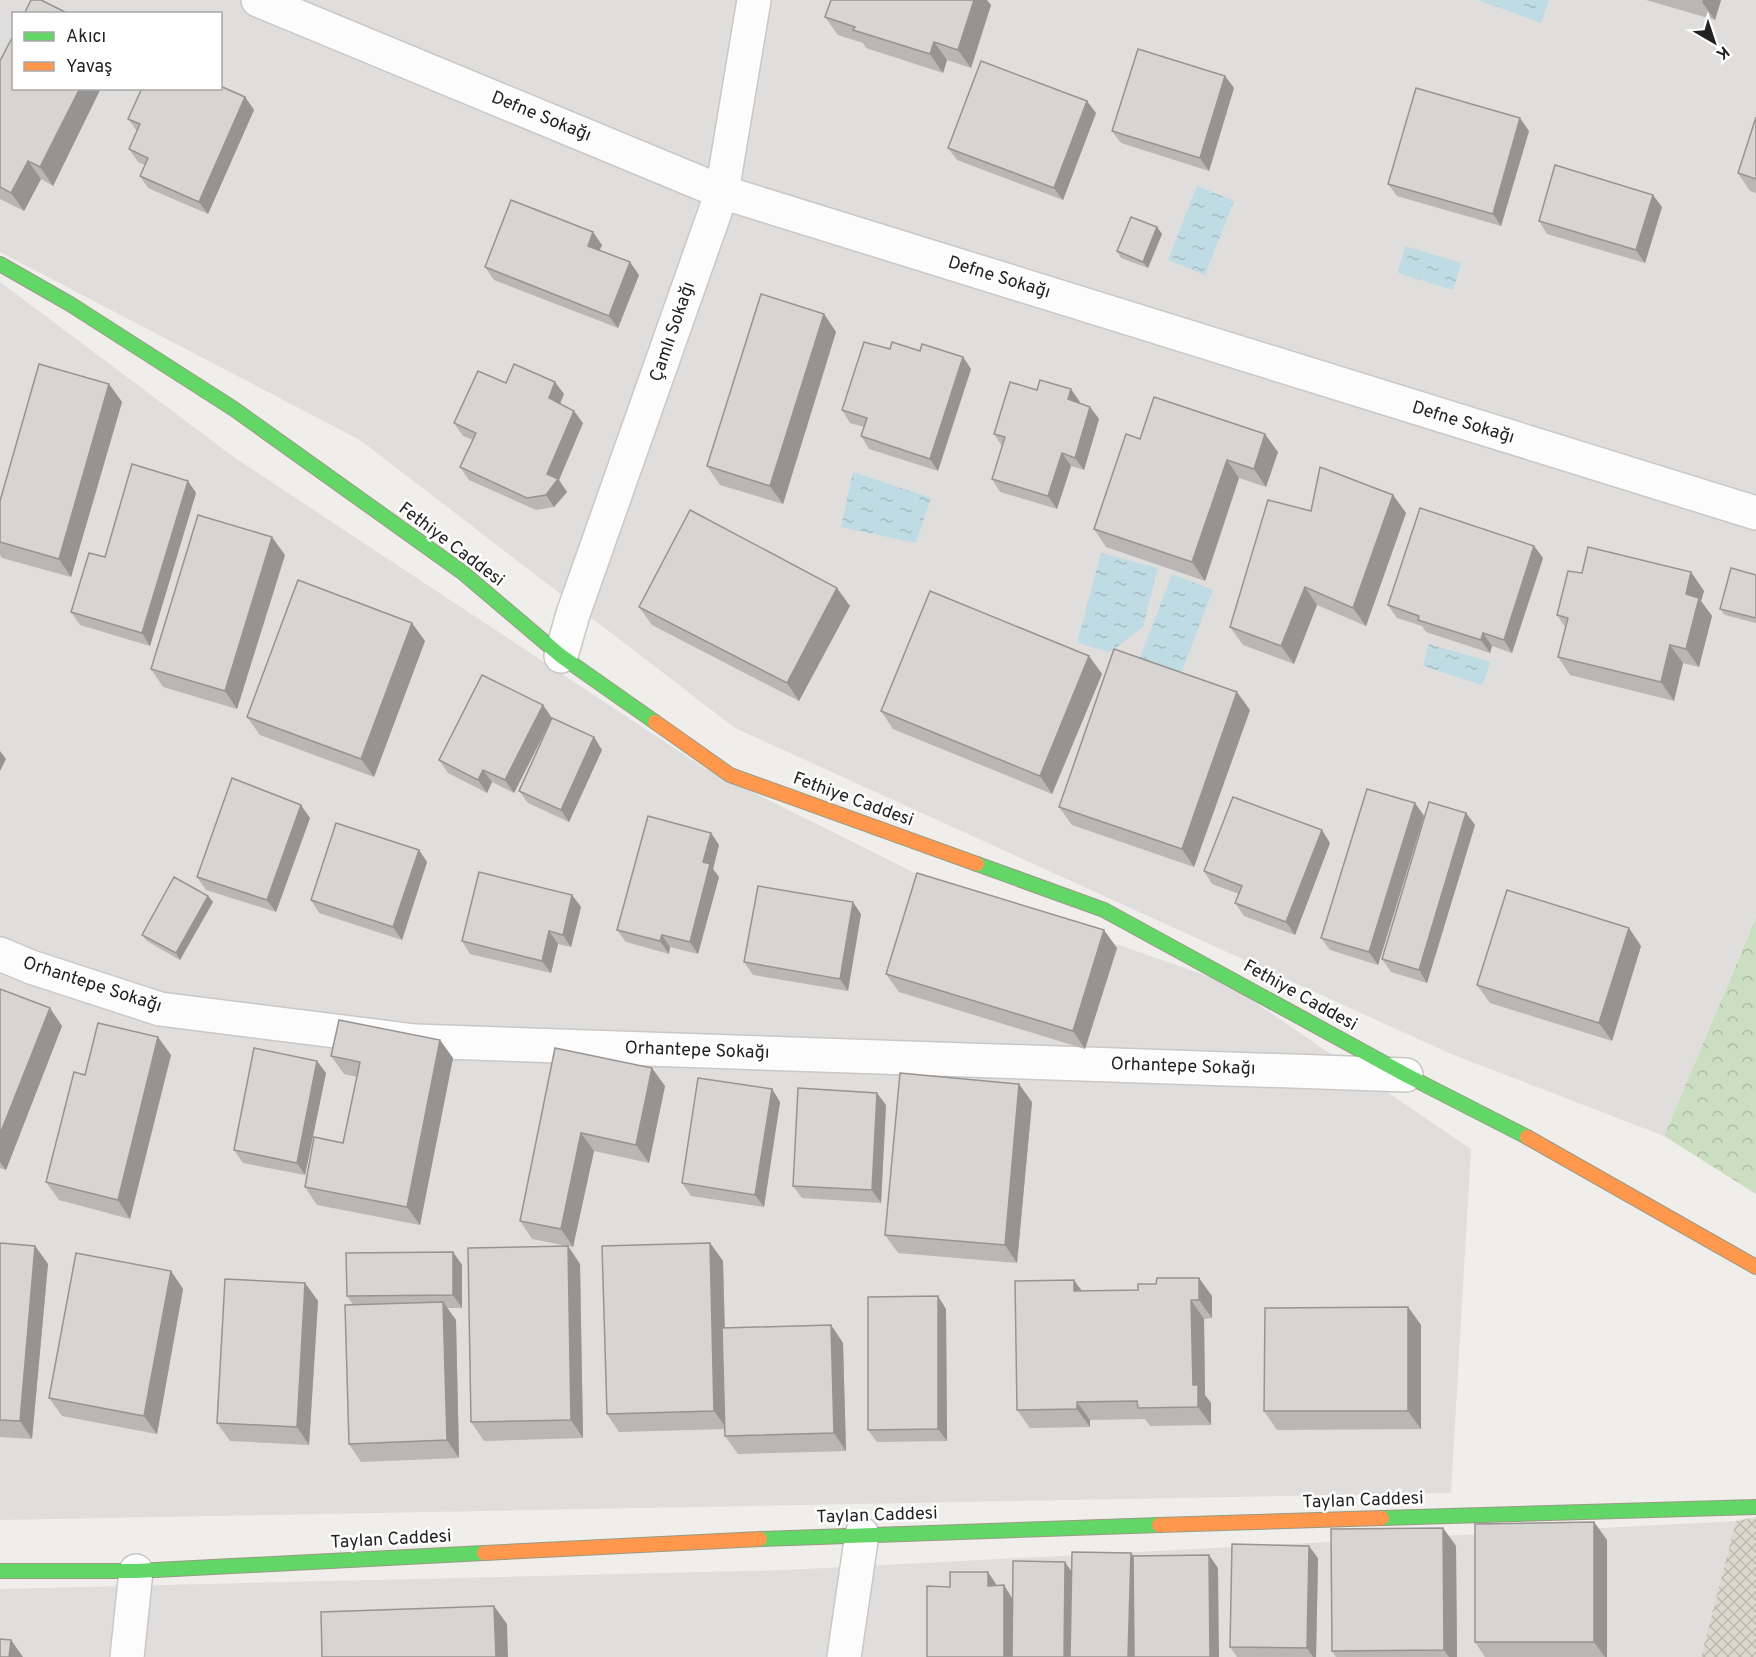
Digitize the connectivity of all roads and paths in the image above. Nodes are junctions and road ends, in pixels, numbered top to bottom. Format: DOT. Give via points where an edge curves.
graph roads {
  1 [pos="258,0"];
  2 [pos="754,0"];
  3 [pos="722,192"];
  4 [pos="0,264"];
  5 [pos="1756,513"];
  6 [pos="561,656"];
  7 [pos="0,954"];
  8 [pos="1406,1075"];
  9 [pos="1756,1267"];
  10 [pos="1756,1507"];
  11 [pos="862,1534"];
  12 [pos="136,1571"];
  13 [pos="0,1572"];
  14 [pos="127,1657"];
  15 [pos="844,1657"];
  1 -- 3 [label="street, Defne Sokağı"];
  2 -- 3 [label="street, Çamlı Sokağı"];
  3 -- 5 [label="street, Defne Sokağı"];
  3 -- 6 [label="street, Çamlı Sokağı"];
  4 -- 6 [label="street, Fethiye Caddesi" via="234,409 462,572"];
  6 -- 8 [label="street, Fethiye Caddesi" via="730,775 1104,910"];
  7 -- 8 [label="street, Orhantepe Sokağı" via="160,1009 415,1041"];
  8 -- 9 [label="street, Fethiye Caddesi" via="1512,1128"];
  10 -- 11 [label="street, Taylan Caddesi"];
  11 -- 12 [label="street, Taylan Caddesi"];
  11 -- 15 [label="street"];
  12 -- 13 [label="street, Taylan Caddesi"];
  12 -- 14 [label="street"];
}
